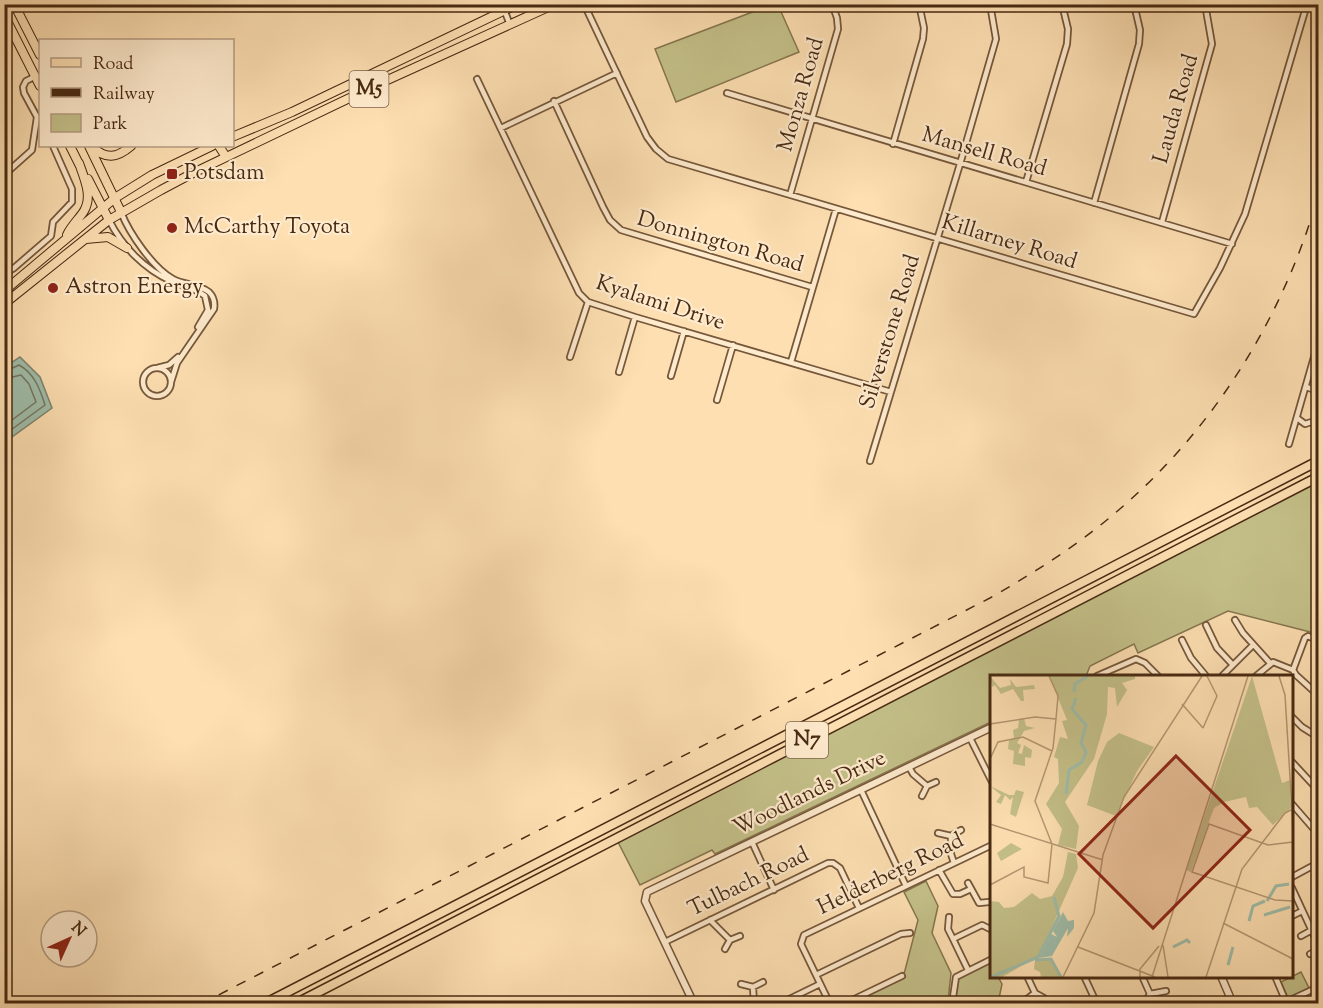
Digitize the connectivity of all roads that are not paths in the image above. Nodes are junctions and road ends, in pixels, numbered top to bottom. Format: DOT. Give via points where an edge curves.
graph roads {
  1 [pos="14,4"];
  2 [pos="555,4"];
  3 [pos="584,4"];
  4 [pos="832,4"];
  5 [pos="919,4"];
  6 [pos="990,4"];
  7 [pos="1062,4"];
  8 [pos="1134,4"];
  9 [pos="1205,4"];
  10 [pos="1307,4"];
  11 [pos="515,5"];
  12 [pos="503,8"];
  13 [pos="4,15"];
  14 [pos="510,25"];
  15 [pos="39,53"];
  16 [pos="617,73"];
  17 [pos="36,76"];
  18 [pos="477,78"];
  19 [pos="39,84"];
  20 [pos="727,93"];
  21 [pos="554,101"];
  22 [pos="811,120"];
  23 [pos="501,128"];
  24 [pos="234,136"];
  25 [pos="37,139"];
  26 [pos="893,144"];
  27 [pos="54,147"];
  28 [pos="71,147"];
  29 [pos="90,147"];
  30 [pos="90,147"];
  31 [pos="130,147"];
  32 [pos="210,147"];
  33 [pos="213,147"];
  34 [pos="219,147"];
  35 [pos="223,158"];
  36 [pos="79,163"];
  37 [pos="960,164"];
  38 [pos="4,176"];
  39 [pos="1026,182"];
  40 [pos="790,195"];
  41 [pos="115,198"];
  42 [pos="1094,203"];
  43 [pos="102,207"];
  44 [pos="836,209"];
  45 [pos="121,212"];
  46 [pos="109,220"];
  47 [pos="1162,222"];
  48 [pos="84,239"];
  49 [pos="936,239"];
  50 [pos="65,240"];
  51 [pos="1232,244"];
  52 [pos="127,248"];
  53 [pos="4,274"];
  54 [pos="812,287"];
  55 [pos="4,291"];
  56 [pos="212,296"];
  57 [pos="206,299"];
  58 [pos="588,302"];
  59 [pos="4,304"];
  60 [pos="635,317"];
  61 [pos="684,331"];
  62 [pos="1318,343"];
  63 [pos="733,345"];
  64 [pos="570,357"];
  65 [pos="792,362"];
  66 [pos="158,368"];
  67 [pos="619,372"];
  68 [pos="671,376"];
  69 [pos="171,382"];
  70 [pos="1306,387"];
  71 [pos="1318,391"];
  72 [pos="891,392"];
  73 [pos="717,400"];
  74 [pos="1297,418"];
  75 [pos="1318,420"];
  76 [pos="1289,444"];
  77 [pos="1318,460"];
  78 [pos="870,461"];
  79 [pos="1318,477"];
  80 [pos="1235,620"];
  81 [pos="1206,625"];
  82 [pos="1182,640"];
  83 [pos="1318,641"];
  84 [pos="1253,645"];
  85 [pos="1270,663"];
  86 [pos="1233,665"];
  87 [pos="1293,671"];
  88 [pos="1099,675"];
  89 [pos="1157,675"];
  90 [pos="1205,675"];
  91 [pos="1223,675"];
  92 [pos="1257,675"];
  93 [pos="1318,683"];
  94 [pos="1317,693"];
  95 [pos="1293,718"];
  96 [pos="990,728"];
  97 [pos="1318,737"];
  98 [pos="970,738"];
  99 [pos="1293,763"];
  100 [pos="909,767"];
  101 [pos="990,779"];
  102 [pos="936,782"];
  103 [pos="927,786"];
  104 [pos="861,790"];
  105 [pos="1318,790"];
  106 [pos="922,796"];
  107 [pos="1293,805"];
  108 [pos="961,830"];
  109 [pos="938,833"];
  110 [pos="1318,834"];
  111 [pos="951,836"];
  112 [pos="752,842"];
  113 [pos="990,846"];
  114 [pos="954,863"];
  115 [pos="1318,863"];
  116 [pos="939,870"];
  117 [pos="1293,876"];
  118 [pos="906,886"];
  119 [pos="774,890"];
  120 [pos="1293,893"];
  121 [pos="989,902"];
  122 [pos="859,908"];
  123 [pos="1302,910"];
  124 [pos="1293,915"];
  125 [pos="950,917"];
  126 [pos="711,920"];
  127 [pos="990,929"];
  128 [pos="1315,931"];
  129 [pos="910,933"];
  130 [pos="740,936"];
  131 [pos="1301,936"];
  132 [pos="730,939"];
  133 [pos="953,939"];
  134 [pos="665,942"];
  135 [pos="1318,944"];
  136 [pos="726,949"];
  137 [pos="1318,950"];
  138 [pos="1310,954"];
  139 [pos="990,960"];
  140 [pos="968,970"];
  141 [pos="816,975"];
  142 [pos="902,976"];
  143 [pos="1028,978"];
  144 [pos="1085,978"];
  145 [pos="1143,978"];
  146 [pos="1222,978"];
  147 [pos="1276,978"];
  148 [pos="763,982"];
  149 [pos="741,984"];
  150 [pos="820,984"];
  151 [pos="753,987"];
  152 [pos="1318,987"];
  153 [pos="1166,991"];
  154 [pos="1035,993"];
  155 [pos="1150,994"];
  156 [pos="1044,998"];
  157 [pos="1023,1002"];
  158 [pos="1284,1003"];
  159 [pos="264,1004"];
  160 [pos="295,1004"];
  161 [pos="694,1004"];
  162 [pos="754,1004"];
  163 [pos="779,1004"];
  164 [pos="830,1004"];
  165 [pos="844,1004"];
  166 [pos="952,1004"];
  167 [pos="1096,1004"];
  168 [pos="1144,1004"];
  169 [pos="1233,1004"];
  1 -- 15 [label="main road"];
  2 -- 14 [label="main road, M5"];
  3 -- 16 [label="street, Killarney Road"];
  4 -- 22 [label="street, Monza Road" via="838,30"];
  5 -- 26 [label="street" via="923,39"];
  6 -- 37 [label="street, Silverstone Road" via="996,39"];
  7 -- 39 [label="street" via="1067,44"];
  8 -- 42 [label="street" via="1139,44"];
  9 -- 47 [label="street, Lauda Road" via="1212,44"];
  10 -- 51 [label="street, Killarney Road" via="1251,197"];
  11 -- 12 [label="main road, M5"];
  12 -- 14 [label="street"];
  12 -- 24 [label="main road, M5" via="292,112"];
  13 -- 17 [label="main road"];
  14 -- 35 [label="main road, M5"];
  16 -- 21 [label="street"];
  16 -- 40 [label="street, Killarney Road" via="647,137 668,159"];
  17 -- 19 [label="main road"];
  17 -- 25 [label="street" via="22,87 37,117"];
  18 -- 23 [label="street, Kyalami Drive"];
  20 -- 22 [label="street, Mansell Road"];
  21 -- 23 [label="street"];
  21 -- 54 [label="street, Donnington Road" via="603,207 621,230"];
  22 -- 26 [label="street, Mansell Road"];
  22 -- 40 [label="street, Monza Road"];
  23 -- 58 [label="street, Kyalami Drive" via="579,293"];
  25 -- 38 [label="street" via="31,152"];
  26 -- 37 [label="street, Mansell Road"];
  27 -- 53 [label="street" via="74,195 68,208 54,220 51,236"];
  28 -- 36 [label="main road"];
  29 -- 31 [label="main road" via="110,157"];
  30 -- 41 [label="main road"];
  32 -- 41 [label="main road"];
  33 -- 35 [label="main road"];
  34 -- 35 [label="main road"];
  35 -- 45 [label="main road, M5"];
  36 -- 43 [label="main road"];
  36 -- 50 [label="main road" via="88,201"];
  37 -- 39 [label="street, Mansell Road"];
  37 -- 49 [label="street, Silverstone Road"];
  39 -- 42 [label="street, Mansell Road"];
  40 -- 44 [label="street, Killarney Road"];
  41 -- 43 [label="main road"];
  41 -- 45 [label="main road"];
  42 -- 47 [label="street, Mansell Road"];
  43 -- 46 [label="main road"];
  43 -- 50 [label="main road"];
  44 -- 49 [label="street, Killarney Road"];
  44 -- 54 [label="street"];
  45 -- 46 [label="main road, M5"];
  45 -- 56 [label="street" via="136,242 162,270"];
  46 -- 48 [label="main road, M5"];
  46 -- 52 [label="street"];
  47 -- 51 [label="street, Mansell Road"];
  48 -- 52 [label="main road" via="108,237"];
  48 -- 59 [label="main road, M5"];
  49 -- 51 [label="street, Killarney Road" via="1194,314"];
  49 -- 72 [label="street, Silverstone Road"];
  50 -- 55 [label="main road"];
  52 -- 57 [label="street" via="160,276 195,290"];
  54 -- 65 [label="street"];
  56 -- 57 [label="street"];
  56 -- 69 [label="street" via="214,309 177,363"];
  57 -- 66 [label="street" via="205,315 177,358"];
  58 -- 60 [label="street, Kyalami Drive"];
  58 -- 64 [label="street"];
  60 -- 61 [label="street, Kyalami Drive"];
  60 -- 67 [label="street"];
  61 -- 63 [label="street, Kyalami Drive"];
  61 -- 68 [label="street"];
  62 -- 70 [label="street"];
  63 -- 65 [label="street, Kyalami Drive"];
  63 -- 73 [label="street"];
  65 -- 72 [label="street, Kyalami Drive"];
  66 -- 69 [label="street" via="167,372"];
  66 -- 69 [label="street" via="149,370 144,378 147,392 152,396 163,395"];
  70 -- 71 [label="street"];
  70 -- 74 [label="street"];
  72 -- 78 [label="street, Silverstone Road"];
  74 -- 75 [label="street" via="1305,424"];
  74 -- 76 [label="street"];
  77 -- 159 [label="highway, N7"];
  79 -- 160 [label="highway, N7"];
  80 -- 84 [label="street"];
  81 -- 86 [label="street" via="1217,648"];
  82 -- 90 [label="street"];
  83 -- 87 [label="street" via="1305,638"];
  84 -- 85 [label="street"];
  84 -- 86 [label="street"];
  85 -- 87 [label="street"];
  85 -- 92 [label="street"];
  86 -- 91 [label="street"];
  87 -- 94 [label="street"];
  88 -- 89 [label="street" via="1132,660 1140,660"];
  93 -- 94 [label="street"];
  95 -- 97 [label="street"];
  96 -- 98 [label="street, Woodlands Drive"];
  98 -- 100 [label="street, Woodlands Drive"];
  98 -- 101 [label="street"];
  99 -- 105 [label="street"];
  100 -- 103 [label="street"];
  100 -- 104 [label="street, Woodlands Drive"];
  102 -- 103 [label="street"];
  103 -- 106 [label="street"];
  104 -- 112 [label="street, Woodlands Drive"];
  104 -- 118 [label="street"];
  107 -- 110 [label="street"];
  108 -- 111 [label="street"];
  109 -- 111 [label="street"];
  111 -- 114 [label="street"];
  112 -- 119 [label="street"];
  112 -- 134 [label="street, Woodlands Drive" via="645,895"];
  113 -- 114 [label="street, Helderberg Road"];
  114 -- 116 [label="street, Helderberg Road"];
  115 -- 117 [label="street"];
  116 -- 118 [label="street, Helderberg Road"];
  116 -- 121 [label="street" via="953,894 970,886 979,903"];
  118 -- 122 [label="street, Helderberg Road"];
  119 -- 122 [label="street, Tulbach Road" via="833,863 840,868"];
  119 -- 126 [label="street, Tulbach Road"];
  120 -- 123 [label="street"];
  122 -- 141 [label="street, Helderberg Road" via="802,938 801,944"];
  123 -- 124 [label="street"];
  123 -- 128 [label="street"];
  125 -- 133 [label="street" via="948,929"];
  126 -- 132 [label="street"];
  126 -- 134 [label="street, Tulbach Road"];
  127 -- 133 [label="street" via="982,925"];
  128 -- 131 [label="street"];
  128 -- 135 [label="street"];
  129 -- 141 [label="street"];
  130 -- 132 [label="street"];
  132 -- 136 [label="street"];
  133 -- 140 [label="street"];
  134 -- 161 [label="street"];
  137 -- 138 [label="street"];
  139 -- 140 [label="street"];
  140 -- 166 [label="street" via="956,978"];
  141 -- 150 [label="street"];
  142 -- 165 [label="street"];
  143 -- 154 [label="street"];
  144 -- 167 [label="street"];
  145 -- 155 [label="street"];
  146 -- 169 [label="street"];
  147 -- 158 [label="street"];
  148 -- 151 [label="street"];
  149 -- 151 [label="street"];
  150 -- 163 [label="street"];
  150 -- 164 [label="street"];
  151 -- 162 [label="street"];
  152 -- 158 [label="street"];
  153 -- 155 [label="street"];
  154 -- 156 [label="street"];
  154 -- 157 [label="street"];
  155 -- 168 [label="street"];
}
